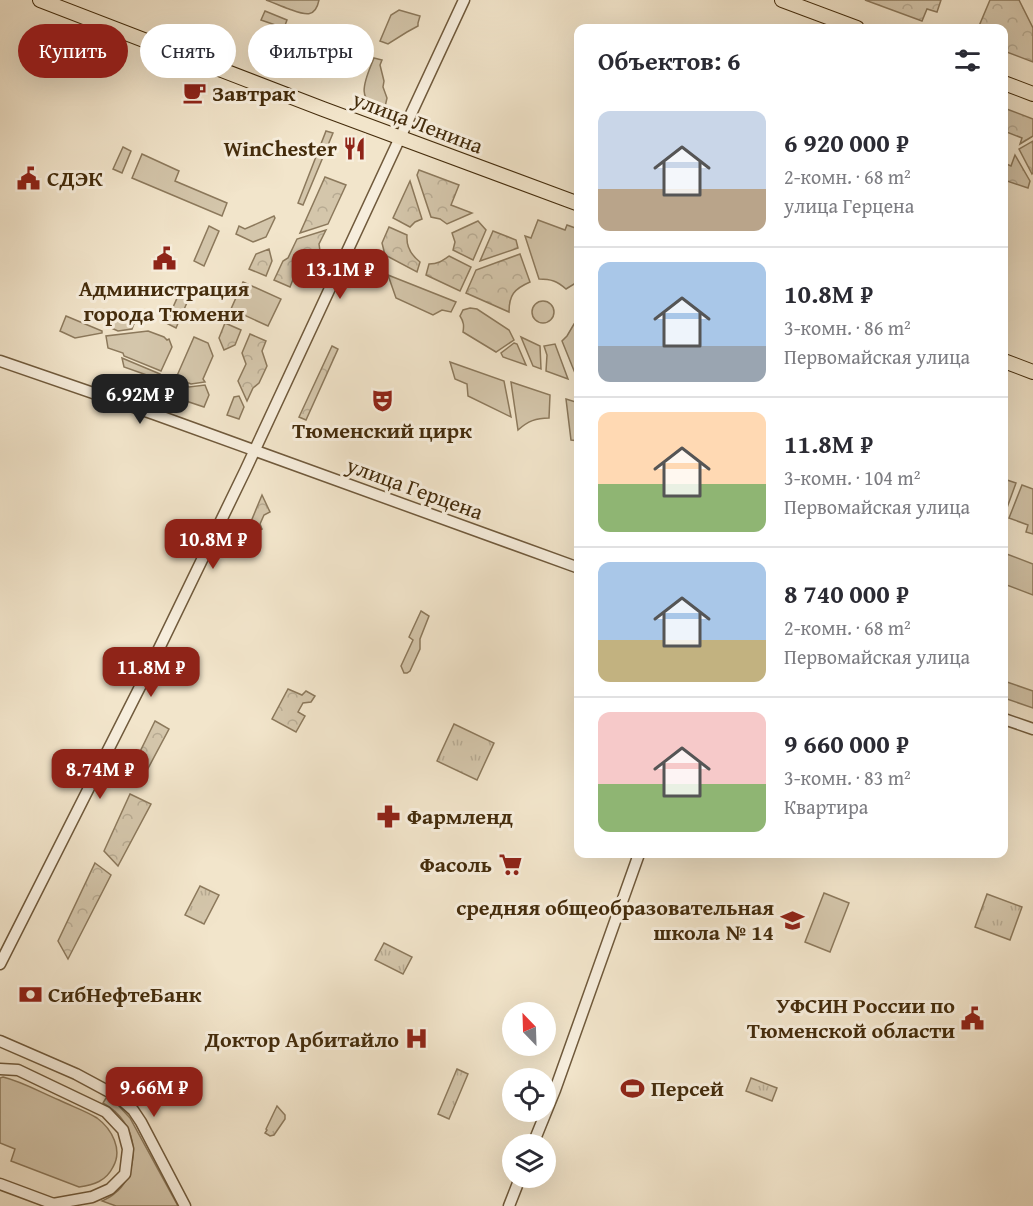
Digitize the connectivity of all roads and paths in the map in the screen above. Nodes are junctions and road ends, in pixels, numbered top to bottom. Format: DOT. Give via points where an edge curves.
graph roads {
  1 [pos="40,0"];
  2 [pos="464,0"];
  3 [pos="782,0"];
  4 [pos="846,24"];
  5 [pos="1008,85"];
  6 [pos="1033,94"];
  7 [pos="400,138"];
  8 [pos="574,202"];
  9 [pos="0,361"];
  10 [pos="1008,363"];
  11 [pos="1033,372"];
  12 [pos="255,451"];
  13 [pos="574,566"];
  14 [pos="1008,720"];
  15 [pos="1033,729"];
  16 [pos="638,858"];
  17 [pos="0,964"];
  18 [pos="0,1041"];
  19 [pos="0,1069"];
  20 [pos="537,1134"];
  21 [pos="0,1184"];
  22 [pos="516,1188"];
  23 [pos="56,1205"];
  24 [pos="185,1206"];
  25 [pos="509,1206"];
  1 -- 7 [label="main road, улица Ленина"];
  2 -- 7 [label="street"];
  3 -- 4 [label="main road"];
  5 -- 6 [label="main road"];
  7 -- 8 [label="main road, улица Ленина"];
  7 -- 12 [label="street"];
  9 -- 12 [label="street, улица Герцена"];
  10 -- 11 [label="main road"];
  12 -- 13 [label="street, улица Герцена"];
  12 -- 17 [label="street" via="148,673"];
  14 -- 15 [label="street"];
  16 -- 20 [label="street"];
  18 -- 24 [label="street" via="76,1074 117,1096 133,1110"];
  19 -- 23 [label="street" via="18,1070 106,1112 123,1130 128,1149 125,1174 110,1190"];
  21 -- 23 [label="street"];
  22 -- 25 [label="street"];
}
